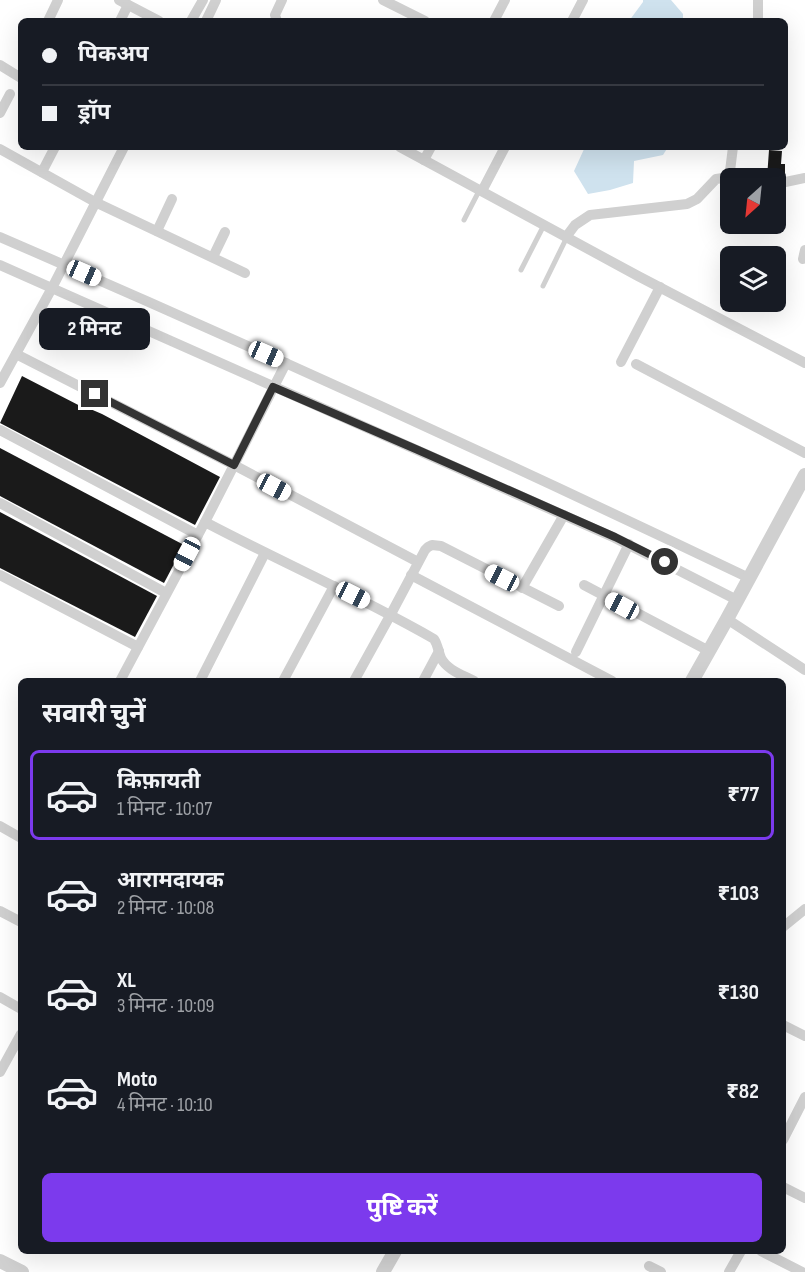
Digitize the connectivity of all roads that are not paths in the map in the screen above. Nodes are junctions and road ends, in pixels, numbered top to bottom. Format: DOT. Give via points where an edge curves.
graph roads {
  1 [pos="58,0"];
  2 [pos="203,0"];
  3 [pos="216,0"];
  4 [pos="282,0"];
  5 [pos="384,0"];
  6 [pos="505,0"];
  7 [pos="583,0"];
  8 [pos="758,0"];
  9 [pos="124,2"];
  10 [pos="49,18"];
  11 [pos="121,18"];
  12 [pos="153,18"];
  13 [pos="193,18"];
  14 [pos="207,18"];
  15 [pos="276,18"];
  16 [pos="419,18"];
  17 [pos="496,18"];
  18 [pos="574,18"];
  19 [pos="758,18"];
  20 [pos="0,65"];
  21 [pos="18,75"];
  22 [pos="10,93"];
  23 [pos="0,113"];
  24 [pos="0,148"];
  25 [pos="53,150"];
  26 [pos="122,150"];
  27 [pos="406,150"];
  28 [pos="429,150"];
  29 [pos="503,150"];
  30 [pos="733,150"];
  31 [pos="424,160"];
  32 [pos="731,168"];
  33 [pos="42,172"];
  34 [pos="720,178"];
  35 [pos="805,178"];
  36 [pos="786,182"];
  37 [pos="481,190"];
  38 [pos="172,199"];
  39 [pos="95,202"];
  40 [pos="464,220"];
  41 [pos="544,225"];
  42 [pos="157,231"];
  43 [pos="225,232"];
  44 [pos="0,237"];
  45 [pos="566,237"];
  46 [pos="213,257"];
  47 [pos="64,264"];
  48 [pos="0,265"];
  49 [pos="521,270"];
  50 [pos="245,273"];
  51 [pos="543,286"];
  52 [pos="660,287"];
  53 [pos="52,288"];
  54 [pos="16,354"];
  55 [pos="621,362"];
  56 [pos="286,363"];
  57 [pos="805,363"];
  58 [pos="636,364"];
  59 [pos="3,370"];
  60 [pos="0,383"];
  61 [pos="273,387"];
  62 [pos="0,430"];
  63 [pos="805,453"];
  64 [pos="234,465"];
  65 [pos="805,475"];
  66 [pos="0,503"];
  67 [pos="564,515"];
  68 [pos="205,522"];
  69 [pos="198,535"];
  70 [pos="629,544"];
  71 [pos="265,553"];
  72 [pos="418,562"];
  73 [pos="0,575"];
  74 [pos="411,575"];
  75 [pos="749,578"];
  76 [pos="584,585"];
  77 [pos="334,586"];
  78 [pos="522,588"];
  79 [pos="166,593"];
  80 [pos="604,596"];
  81 [pos="737,600"];
  82 [pos="559,606"];
  83 [pos="391,614"];
  84 [pos="727,619"];
  85 [pos="138,647"];
  86 [pos="439,651"];
  87 [pos="576,651"];
  88 [pos="709,651"];
  89 [pos="805,670"];
  90 [pos="122,678"];
  91 [pos="202,678"];
  92 [pos="286,678"];
  93 [pos="356,678"];
  94 [pos="425,678"];
  95 [pos="469,678"];
  96 [pos="606,678"];
  97 [pos="694,678"];
  98 [pos="0,826"];
  99 [pos="18,836"];
  100 [pos="805,909"];
  101 [pos="0,911"];
  102 [pos="18,920"];
  103 [pos="786,925"];
  104 [pos="0,997"];
  105 [pos="18,1007"];
  106 [pos="786,1026"];
  107 [pos="805,1036"];
  108 [pos="18,1039"];
  109 [pos="0,1072"];
  110 [pos="804,1102"];
  111 [pos="786,1135"];
  112 [pos="786,1188"];
  113 [pos="805,1198"];
  114 [pos="393,1254"];
  115 [pos="739,1254"];
  116 [pos="766,1254"];
  117 [pos="0,1261"];
  118 [pos="649,1266"];
  119 [pos="805,1267"];
  120 [pos="22,1272"];
  121 [pos="384,1272"];
  122 [pos="661,1272"];
  123 [pos="729,1272"];
  124 [pos="802,1272"];
  1 -- 10 [label="street"];
  2 -- 13 [label="street"];
  3 -- 14 [label="street"];
  4 -- 15 [label="street"];
  5 -- 16 [label="street"];
  6 -- 17 [label="street"];
  7 -- 18 [label="street"];
  8 -- 19 [label="street"];
  9 -- 11 [label="street"];
  9 -- 12 [label="street"];
  20 -- 21 [label="street"];
  22 -- 23 [label="street"];
  24 -- 33 [label="street"];
  25 -- 33 [label="street"];
  26 -- 39 [label="street"];
  27 -- 31 [label="street"];
  28 -- 31 [label="street"];
  29 -- 37 [label="street"];
  30 -- 32 [label="street"];
  31 -- 37 [label="street"];
  33 -- 39 [label="street"];
  34 -- 45 [label="street" via="687,204 590,215"];
  35 -- 36 [label="street"];
  37 -- 40 [label="lane"];
  37 -- 41 [label="street"];
  38 -- 42 [label="street"];
  39 -- 42 [label="street"];
  39 -- 47 [label="street"];
  41 -- 45 [label="street"];
  41 -- 49 [label="lane"];
  42 -- 46 [label="street"];
  43 -- 46 [label="street"];
  44 -- 47 [label="street"];
  45 -- 51 [label="lane"];
  45 -- 52 [label="street"];
  46 -- 50 [label="street"];
  47 -- 53 [label="street"];
  47 -- 56 [label="street"];
  48 -- 53 [label="street"];
  52 -- 55 [label="street"];
  52 -- 57 [label="street"];
  53 -- 54 [label="street"];
  53 -- 61 [label="street"];
  54 -- 59 [label="street"];
  54 -- 64 [label="street"];
  56 -- 61 [label="street"];
  56 -- 75 [label="street"];
  58 -- 63 [label="street"];
  59 -- 60 [label="street"];
  61 -- 64 [label="street"];
  61 -- 67 [label="street"];
  62 -- 69 [label="street"];
  64 -- 68 [label="street"];
  64 -- 72 [label="street"];
  65 -- 75 [label="street"];
  66 -- 79 [label="street"];
  67 -- 70 [label="street"];
  67 -- 78 [label="street"];
  68 -- 69 [label="street"];
  68 -- 71 [label="street"];
  69 -- 79 [label="street"];
  70 -- 80 [label="street"];
  70 -- 81 [label="street"];
  71 -- 77 [label="street"];
  71 -- 91 [label="street"];
  72 -- 74 [label="street"];
  72 -- 78 [label="street" via="428,547 441,546"];
  73 -- 85 [label="street"];
  74 -- 83 [label="street"];
  74 -- 96 [label="street"];
  75 -- 81 [label="street"];
  76 -- 80 [label="street"];
  77 -- 83 [label="street"];
  77 -- 92 [label="street"];
  78 -- 82 [label="street"];
  79 -- 85 [label="street"];
  80 -- 87 [label="street"];
  80 -- 88 [label="street"];
  81 -- 84 [label="street"];
  83 -- 86 [label="street" via="434,639"];
  83 -- 93 [label="street"];
  84 -- 88 [label="street"];
  84 -- 89 [label="street"];
  85 -- 90 [label="street"];
  86 -- 94 [label="street"];
  86 -- 95 [label="street" via="449,667"];
  88 -- 97 [label="street"];
  98 -- 99 [label="street"];
  100 -- 103 [label="street"];
  101 -- 102 [label="street"];
  104 -- 105 [label="street"];
  106 -- 107 [label="street"];
  108 -- 109 [label="street"];
  110 -- 111 [label="street"];
  112 -- 113 [label="street"];
  114 -- 121 [label="street"];
  115 -- 123 [label="street"];
  116 -- 124 [label="street"];
  117 -- 120 [label="street"];
  118 -- 122 [label="street"];
  119 -- 124 [label="street"];
}
